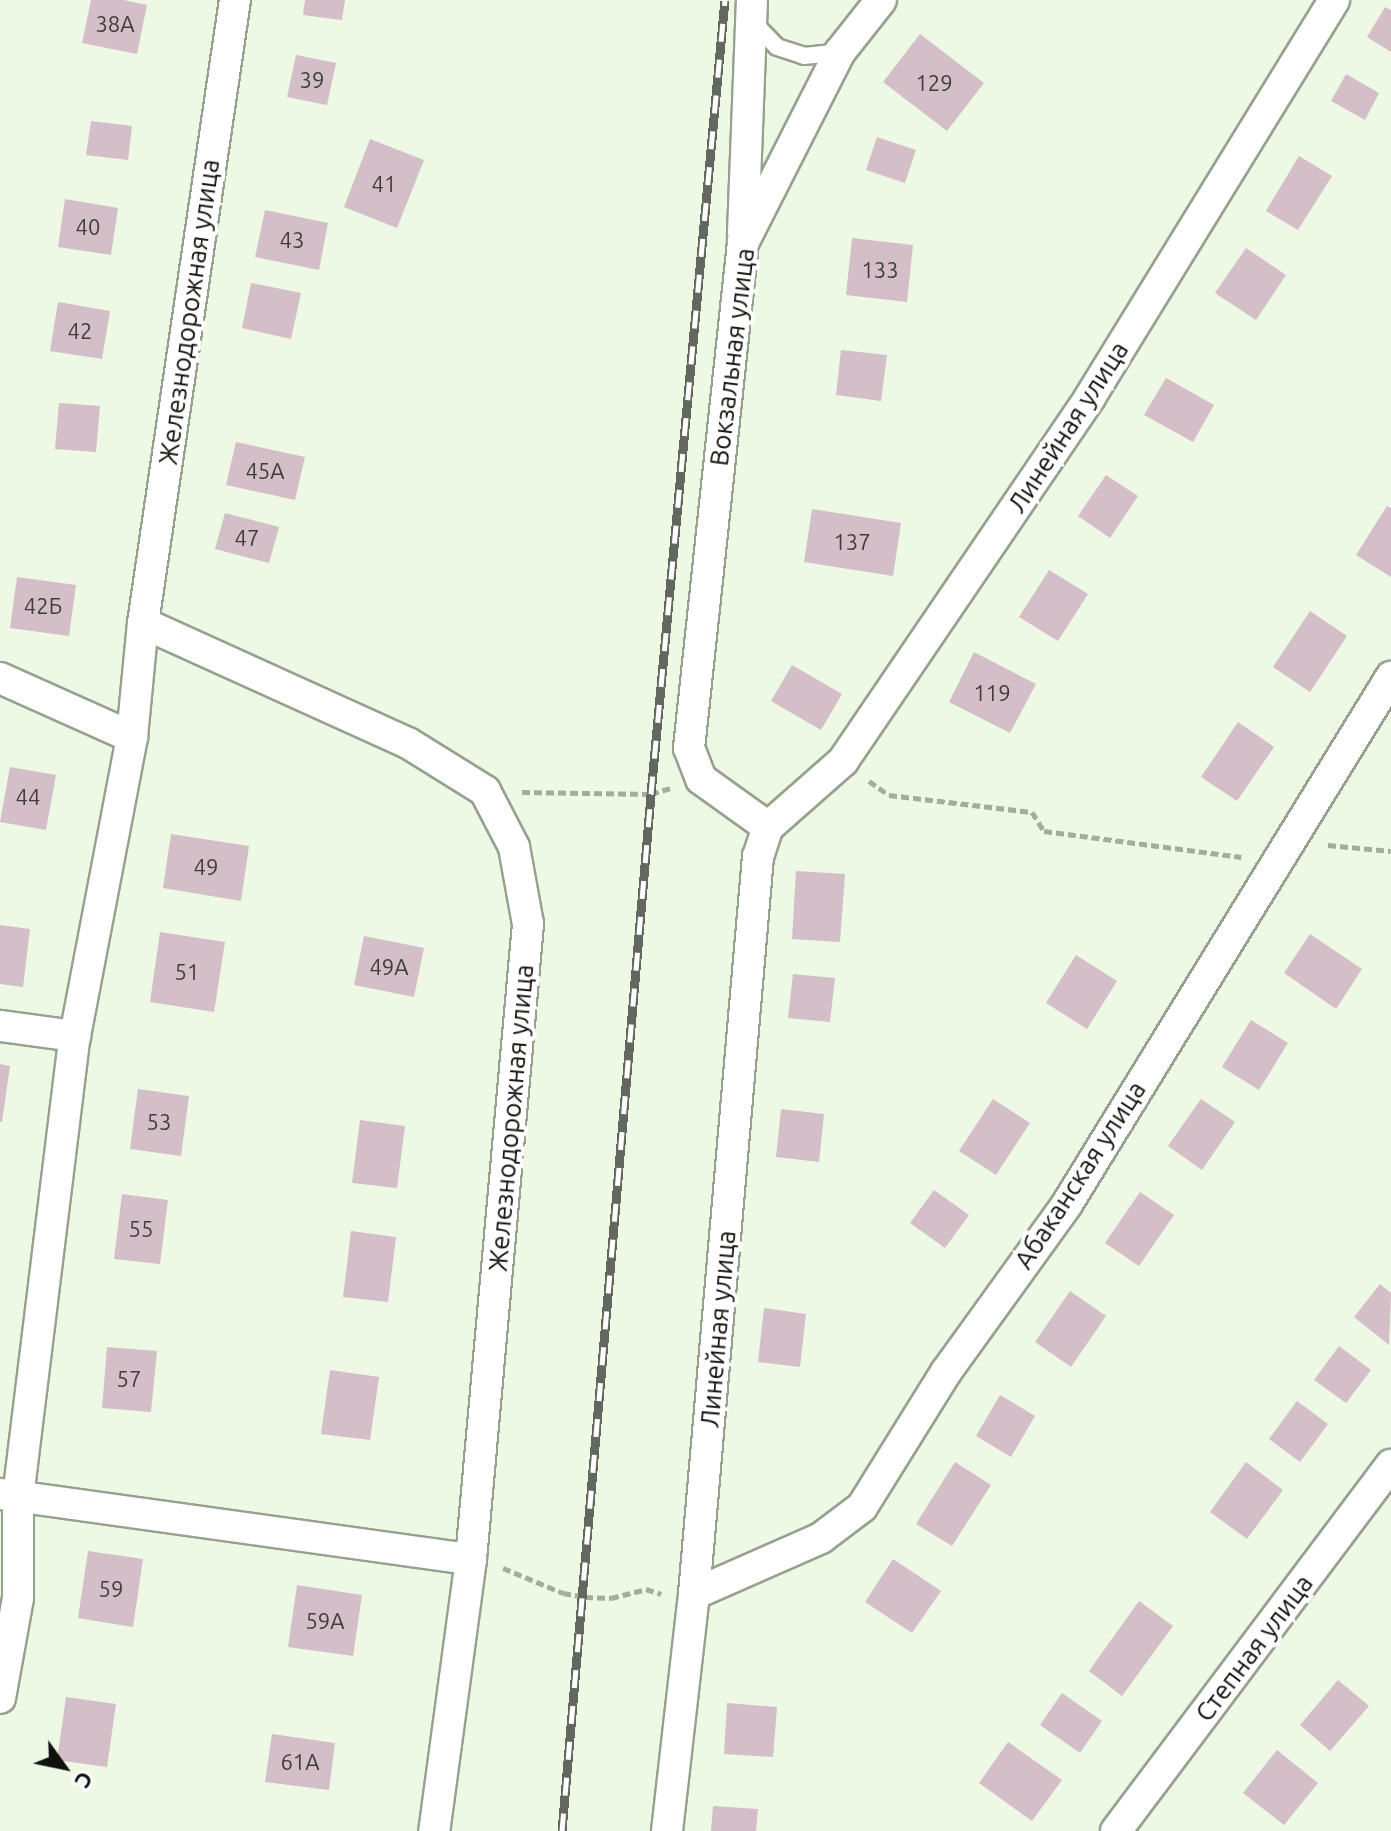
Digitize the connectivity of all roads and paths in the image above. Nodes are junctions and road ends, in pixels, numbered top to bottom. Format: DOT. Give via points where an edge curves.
graph roads {
  1 [pos="235,0"];
  2 [pos="881,0"];
  3 [pos="1334,0"];
  4 [pos="751,10"];
  5 [pos="840,52"];
  6 [pos="743,243"];
  7 [pos="143,623"];
  8 [pos="1391,677"];
  9 [pos="0,678"];
  10 [pos="132,737"];
  11 [pos="843,761"];
  12 [pos="701,779"];
  13 [pos="485,791"];
  14 [pos="768,827"];
  15 [pos="1391,851"];
  16 [pos="1275,862"];
  17 [pos="0,1026"];
  18 [pos="75,1036"];
  19 [pos="1391,1465"];
  20 [pos="9,1495"];
  21 [pos="471,1559"];
  22 [pos="694,1594"];
  23 [pos="0,1698"];
  24 [pos="434,1831"];
  25 [pos="667,1831"];
  26 [pos="1116,1831"];
  1 -- 7 [label="street, Железнодорожная улица"];
  2 -- 5 [label="street, Вокзальная улица"];
  3 -- 11 [label="street, Линейная улица" via="1090,397"];
  4 -- 5 [label="lane" via="777,47 804,56"];
  4 -- 6 [label="street"];
  5 -- 6 [label="street, Вокзальная улица"];
  6 -- 12 [label="street, Вокзальная улица" via="689,748"];
  7 -- 10 [label="street, Железнодорожная улица"];
  7 -- 13 [label="street" via="408,743"];
  8 -- 16 [label="street, Абаканская улица"];
  9 -- 10 [label="street"];
  10 -- 18 [label="street, Железнодорожная улица"];
  11 -- 14 [label="street, Линейная улица"];
  11 -- 16 [label="path" via="889,795 1032,812 1044,831"];
  12 -- 13 [label="path" via="651,794"];
  12 -- 14 [label="street"];
  13 -- 21 [label="street, Железнодорожная улица" via="514,847 528,924"];
  14 -- 22 [label="street, Линейная улица" via="758,857"];
  15 -- 16 [label="path" via="1331,844"];
  16 -- 22 [label="street, Абаканская улица" via="1067,1204 946,1372 862,1507 821,1538"];
  17 -- 18 [label="street"];
  18 -- 20 [label="street, Железнодорожная улица"];
  19 -- 26 [label="street, Степная улица"];
  20 -- 21 [label="street"];
  20 -- 23 [label="street, Железнодорожная улица" via="18,1598"];
  21 -- 22 [label="path" via="585,1597 611,1598 646,1589 682,1601"];
  21 -- 24 [label="street, Железнодорожная улица"];
  22 -- 25 [label="street, Линейная улица"];
}
